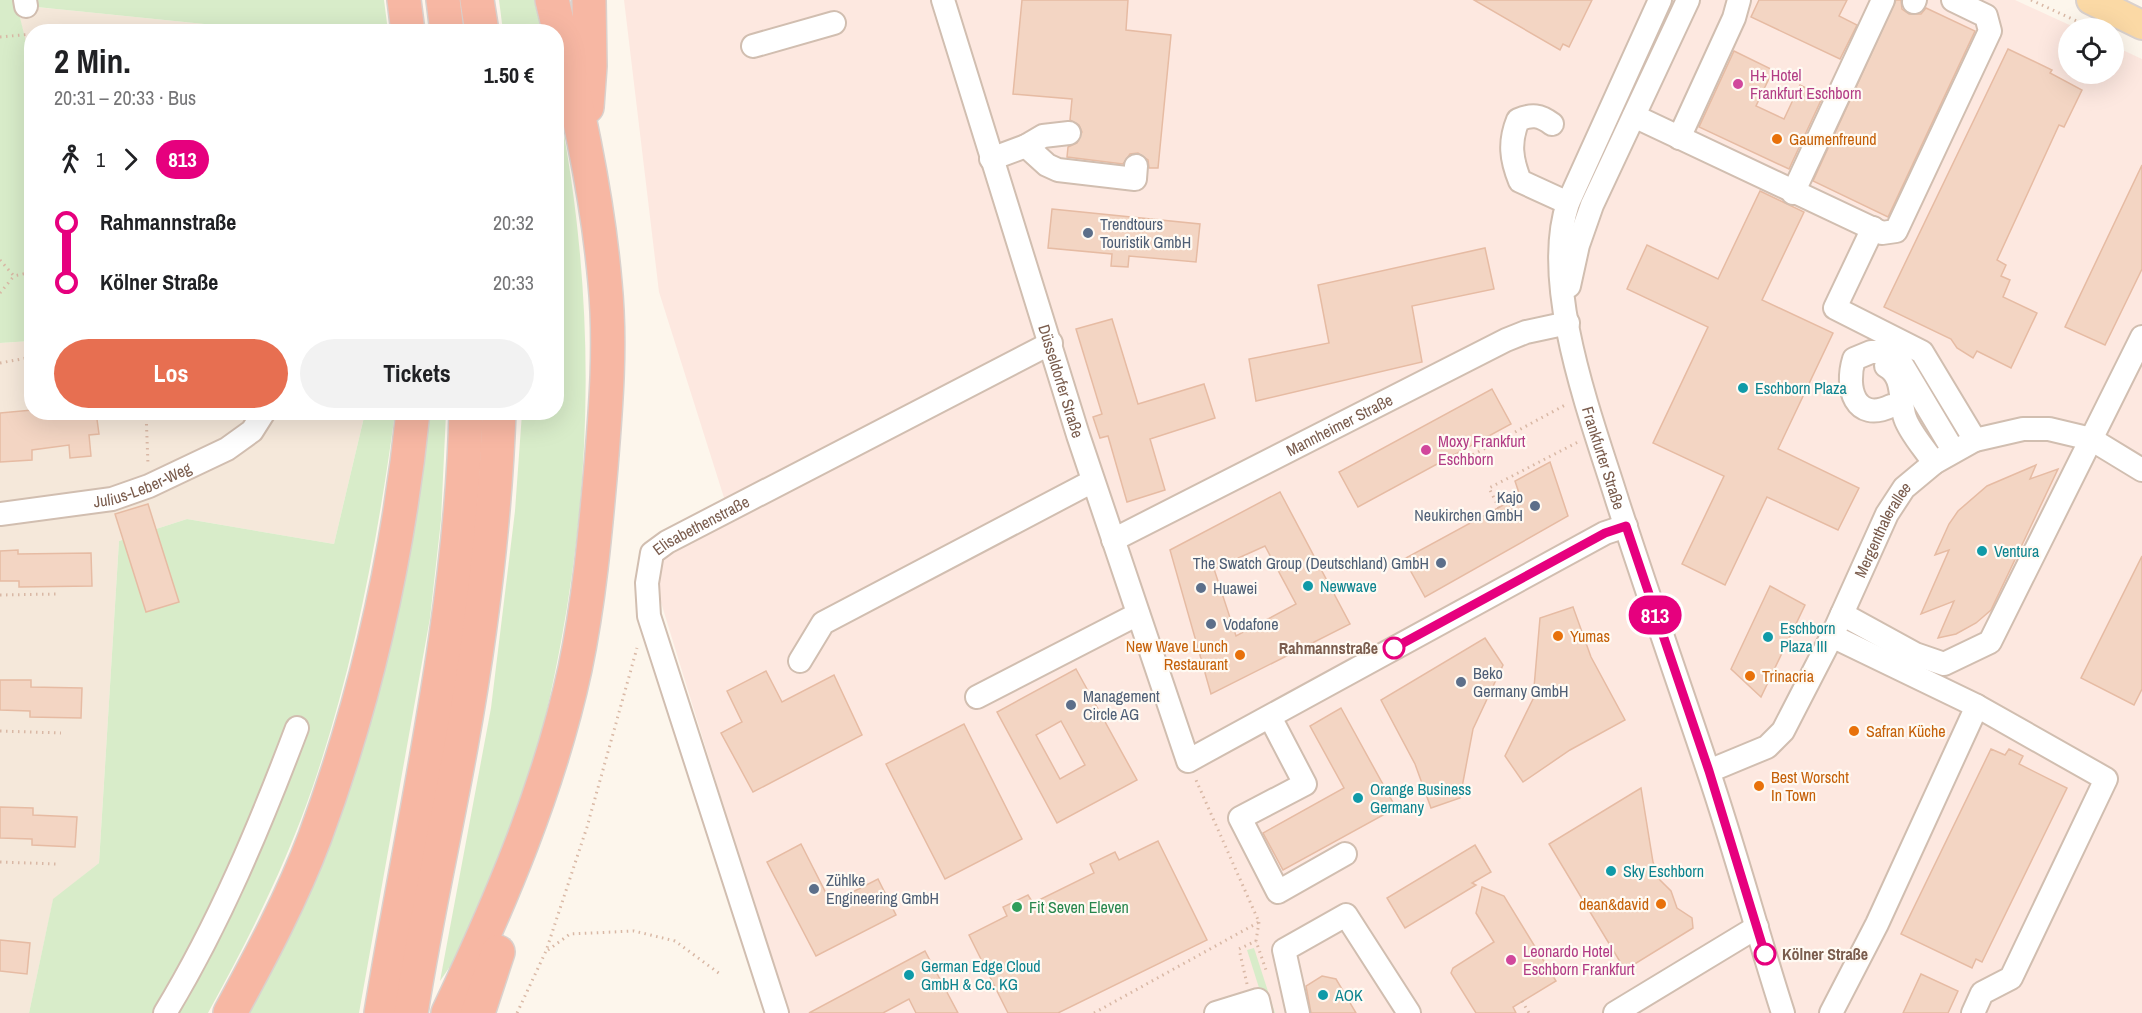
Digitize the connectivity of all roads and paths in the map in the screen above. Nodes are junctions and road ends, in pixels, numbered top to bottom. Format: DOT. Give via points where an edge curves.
graph roads {
  1 [pos="404,0"];
  2 [pos="443,0"];
  3 [pos="477,0"];
  4 [pos="552,0"];
  5 [pos="589,0"];
  6 [pos="943,0"];
  7 [pos="1660,0"];
  8 [pos="1688,0"];
  9 [pos="1739,0"];
  10 [pos="1883,0"];
  11 [pos="1953,0"];
  12 [pos="2031,0"];
  13 [pos="2091,0"];
  14 [pos="2070,18"];
  15 [pos="834,23"];
  16 [pos="407,24"];
  17 [pos="446,24"];
  18 [pos="481,24"];
  19 [pos="557,24"];
  20 [pos="2142,25"];
  21 [pos="24,35"];
  22 [pos="0,37"];
  23 [pos="753,46"];
  24 [pos="564,56"];
  25 [pos="1634,116"];
  26 [pos="1552,124"];
  27 [pos="1069,133"];
  28 [pos="1679,138"];
  29 [pos="1026,146"];
  30 [pos="584,150"];
  31 [pos="991,159"];
  32 [pos="1136,166"];
  33 [pos="1793,193"];
  34 [pos="1568,203"];
  35 [pos="1874,228"];
  36 [pos="0,260"];
  37 [pos="24,274"];
  38 [pos="15,276"];
  39 [pos="0,293"];
  40 [pos="1567,317"];
  41 [pos="2142,337"];
  42 [pos="1051,343"];
  43 [pos="24,358"];
  44 [pos="0,363"];
  45 [pos="1857,365"];
  46 [pos="1585,394"];
  47 [pos="1898,407"];
  48 [pos="146,420"];
  49 [pos="259,420"];
  50 [pos="412,420"];
  51 [pos="466,420"];
  52 [pos="499,420"];
  53 [pos="1596,433"];
  54 [pos="2091,439"];
  55 [pos="1953,451"];
  56 [pos="1449,458"];
  57 [pos="2142,470"];
  58 [pos="1093,481"];
  59 [pos="149,486"];
  60 [pos="1499,508"];
  61 [pos="0,513"];
  62 [pos="1626,526"];
  63 [pos="1113,540"];
  64 [pos="57,594"];
  65 [pos="0,595"];
  66 [pos="1138,614"];
  67 [pos="1842,614"];
  68 [pos="649,616"];
  69 [pos="1832,636"];
  70 [pos="800,661"];
  71 [pos="574,671"];
  72 [pos="977,697"];
  73 [pos="1977,706"];
  74 [pos="1270,717"];
  75 [pos="297,728"];
  76 [pos="0,730"];
  77 [pos="61,733"];
  78 [pos="1188,761"];
  79 [pos="1709,771"];
  80 [pos="1345,854"];
  81 [pos="0,862"];
  82 [pos="56,864"];
  83 [pos="1757,927"];
  84 [pos="1256,941"];
  85 [pos="546,951"];
  86 [pos="720,974"];
  87 [pos="1522,1001"];
  88 [pos="1256,1008"];
  89 [pos="165,1013"];
  90 [pos="230,1013"];
  91 [pos="381,1013"];
  92 [pos="411,1013"];
  93 [pos="448,1013"];
  94 [pos="478,1013"];
  95 [pos="517,1013"];
  96 [pos="777,1013"];
  97 [pos="1094,1013"];
  98 [pos="1216,1013"];
  99 [pos="1298,1013"];
  100 [pos="1409,1013"];
  101 [pos="1529,1013"];
  102 [pos="1615,1013"];
  103 [pos="1783,1013"];
  104 [pos="1831,1013"];
  105 [pos="1972,1013"];
  1 -- 16 [label="highway"];
  2 -- 17 [label="highway"];
  3 -- 18 [label="highway"];
  4 -- 19 [label="highway"];
  5 -- 30 [label="highway" via="590,66"];
  6 -- 31 [label="street, Düsseldorfer Straße"];
  7 -- 34 [label="street, Frankfurter Straße"];
  8 -- 25 [label="street, Frankfurter Straße"];
  9 -- 28 [label="street"];
  10 -- 33 [label="street" via="1870,39"];
  11 -- 35 [label="street" via="1986,16 1990,31 1987,42 1896,231 1882,233"];
  12 -- 14 [label="path"];
  13 -- 20 [label="main road"];
  15 -- 23 [label="street"];
  21 -- 22 [label="path"];
  24 -- 30 [label="highway"];
  25 -- 28 [label="street"];
  25 -- 40 [label="street, Frankfurter Straße" via="1592,205 1578,245 1568,290"];
  26 -- 34 [label="street" via="1544,117 1530,115 1518,120 1512,136 1512,161 1520,181"];
  27 -- 29 [label="street" via="1043,136"];
  28 -- 33 [label="street"];
  29 -- 31 [label="street"];
  29 -- 32 [label="street" via="1058,170 1135,178"];
  30 -- 71 [label="highway" via="605,284 608,363 592,567"];
  31 -- 42 [label="street, Düsseldorfer Straße"];
  33 -- 35 [label="street" via="1829,198"];
  34 -- 40 [label="street, Frankfurter Straße" via="1559,251"];
  35 -- 55 [label="street" via="1834,308 1922,352"];
  36 -- 38 [label="path"];
  37 -- 38 [label="path"];
  38 -- 39 [label="path"];
  40 -- 46 [label="street, Frankfurter Straße"];
  40 -- 63 [label="street, Mannheimer Straße" via="1506,340"];
  41 -- 54 [label="street"];
  42 -- 58 [label="street, Düsseldorfer Straße"];
  42 -- 68 [label="street, Elisabethenstraße" via="667,542 652,553 647,583"];
  43 -- 44 [label="path"];
  45 -- 47 [label="street" via="1878,363 1896,372"];
  45 -- 47 [label="street" via="1849,384 1861,407"];
  45 -- 55 [label="street" via="1870,352 1880,352 1901,363"];
  46 -- 53 [label="street, Frankfurter Straße"];
  46 -- 56 [label="path" via="1454,465"];
  47 -- 55 [label="street" via="1905,418"];
  48 -- 59 [label="path"];
  49 -- 59 [label="street, Julius-Leber-Weg" via="227,449"];
  50 -- 90 [label="highway" via="404,496 374,651 345,750 289,897"];
  51 -- 91 [label="highway" via="460,528 447,644"];
  52 -- 92 [label="highway" via="492,534 477,648"];
  53 -- 60 [label="path" via="1489,488"];
  53 -- 62 [label="street, Frankfurter Straße"];
  54 -- 55 [label="street, Mergenthalerallee" via="2049,429 2023,429"];
  54 -- 57 [label="street, Mergenthalerallee"];
  54 -- 67 [label="street" via="1990,642 1944,664 1915,654"];
  55 -- 67 [label="street, Mergenthalerallee" via="1904,488 1887,514"];
  58 -- 63 [label="street, Düsseldorfer Straße"];
  58 -- 70 [label="street" via="823,623"];
  59 -- 61 [label="street, Julius-Leber-Weg" via="112,499"];
  62 -- 74 [label="street" via="1605,533"];
  62 -- 79 [label="street, Frankfurter Straße"];
  63 -- 66 [label="street, Düsseldorfer Straße"];
  64 -- 65 [label="path"];
  66 -- 72 [label="street"];
  66 -- 78 [label="street, Düsseldorfer Straße"];
  67 -- 69 [label="street, Mergenthalerallee"];
  68 -- 85 [label="path" via="630,666 610,752"];
  68 -- 96 [label="street, Elisabethenstraße"];
  69 -- 73 [label="street"];
  69 -- 79 [label="street, Mergenthalerallee" via="1783,730 1767,747"];
  71 -- 93 [label="highway" via="519,851"];
  71 -- 94 [label="highway" via="555,795"];
  73 -- 104 [label="street" via="1877,924"];
  73 -- 105 [label="street" via="2106,779 2011,978 1982,993"];
  74 -- 78 [label="street"];
  74 -- 80 [label="street" via="1305,784 1240,818 1278,892"];
  75 -- 89 [label="street" via="212,929"];
  76 -- 77 [label="path"];
  78 -- 97 [label="path" via="1258,922"];
  79 -- 83 [label="street, Frankfurter Straße"];
  81 -- 82 [label="path"];
  83 -- 102 [label="street"];
  83 -- 103 [label="street, Frankfurter Straße"];
  84 -- 88 [label="path" via="1239,949"];
  85 -- 86 [label="path" via="570,934 634,932 675,941"];
  85 -- 95 [label="path"];
  87 -- 101 [label="path"];
  88 -- 98 [label="street"];
  99 -- 100 [label="street" via="1284,950 1346,915"];
}
